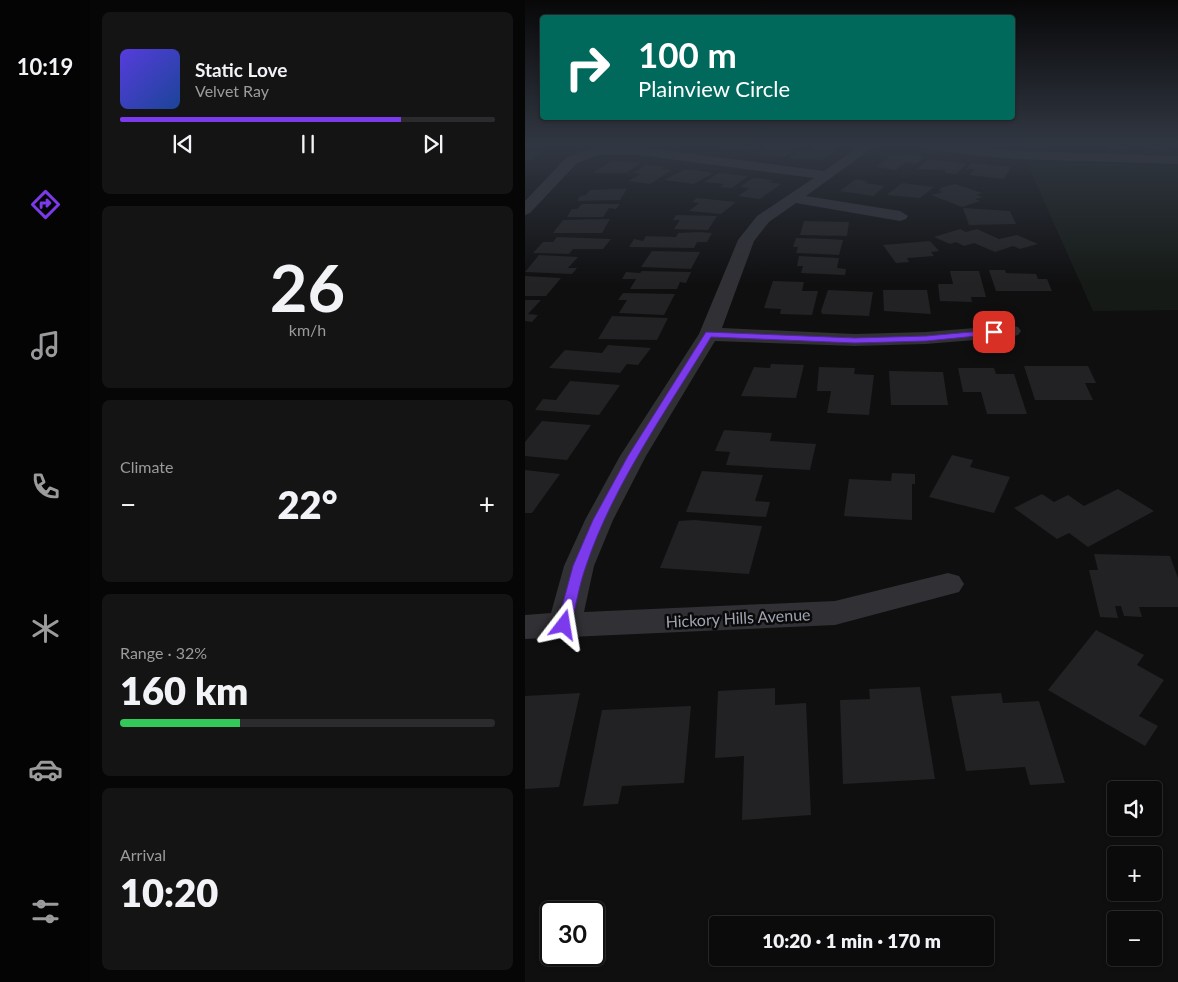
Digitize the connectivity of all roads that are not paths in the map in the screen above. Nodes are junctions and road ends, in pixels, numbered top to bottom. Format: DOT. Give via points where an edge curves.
graph roads {
  1 [pos="542,192"];
  2 [pos="801,192"];
  3 [pos="792,198"];
  4 [pos="525,210"];
  5 [pos="900,216"];
  6 [pos="1011,331"];
  7 [pos="709,334"];
  8 [pos="948,584"];
  9 [pos="564,625"];
  10 [pos="525,627"];
  1 -- 4 [label="street"];
  2 -- 3 [label="street"];
  3 -- 5 [label="street"];
  3 -- 7 [label="street" via="763,219 746,240"];
  6 -- 7 [label="street" via="855,340"];
  7 -- 9 [label="street" via="633,456 599,520 579,566"];
  8 -- 9 [label="street, Hickory Hills Avenue" via="835,613"];
  9 -- 10 [label="street, Hickory Hills Avenue"];
}
